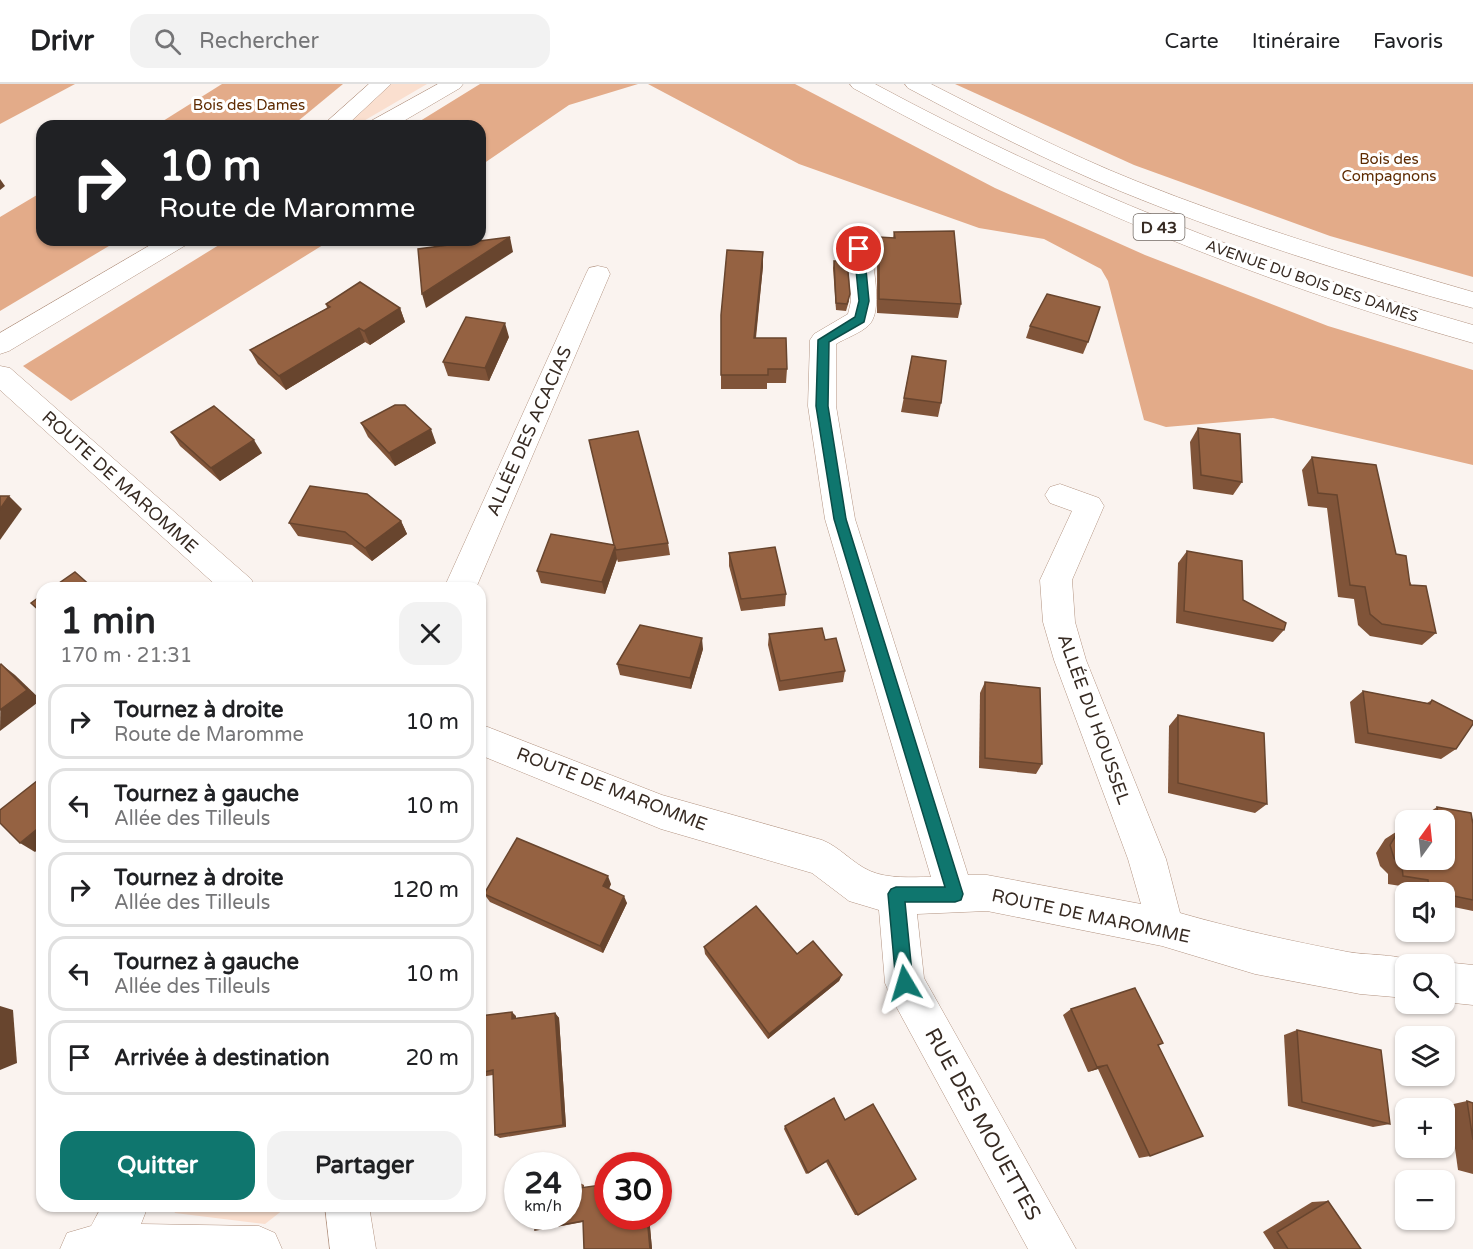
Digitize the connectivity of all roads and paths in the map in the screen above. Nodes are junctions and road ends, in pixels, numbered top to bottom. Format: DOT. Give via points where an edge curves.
graph roads {
  1 [pos="381,84"];
  2 [pos="453,84"];
  3 [pos="860,84"];
  4 [pos="915,84"];
  5 [pos="340,120"];
  6 [pos="390,120"];
  7 [pos="167,246"];
  8 [pos="859,249"];
  9 [pos="598,274"];
  10 [pos="1473,300"];
  11 [pos="1473,334"];
  12 [pos="0,345"];
  13 [pos="0,375"];
  14 [pos="1060,495"];
  15 [pos="233,582"];
  16 [pos="463,582"];
  17 [pos="486,741"];
  18 [pos="896,894"];
  19 [pos="955,894"];
  20 [pos="1162,927"];
  21 [pos="1395,977"];
  22 [pos="1455,983"];
  23 [pos="1473,985"];
  24 [pos="121,1212"];
  25 [pos="348,1212"];
  26 [pos="93,1249"];
  27 [pos="259,1249"];
  28 [pos="353,1249"];
  29 [pos="1053,1249"];
  1 -- 5 [label="main road"];
  2 -- 6 [label="main road"];
  3 -- 11 [label="main road, AVENUE DU BOIS DES DAMES / D 43" via="988,152 1150,224 1350,296"];
  4 -- 10 [label="main road, AVENUE DU BOIS DES DAMES / D 43" via="1019,138 1129,186 1260,234"];
  7 -- 12 [label="main road"];
  8 -- 19 [label="main road" via="864,301 860,319 823,340 822,406 840,519"];
  9 -- 16 [label="main road, ALLÉE DES ACACIAS"];
  13 -- 15 [label="main road, ROUTE DE MAROMME"];
  14 -- 20 [label="main road, ALLÉE DU HOUSSEL" via="1089,506 1056,580 1059,622 1147,859 1160,902"];
  17 -- 18 [label="main road, ROUTE DE MAROMME" via="661,812 822,858 862,888"];
  18 -- 19 [label="main road, ROUTE DE MAROMME"];
  18 -- 29 [label="main road, RUE DES MOUETTES" via="905,983"];
  19 -- 20 [label="main road, ROUTE DE MAROMME" via="987,893"];
  20 -- 21 [label="main road, ROUTE DE MAROMME" via="1255,954"];
  22 -- 23 [label="main road"];
  24 -- 26 [label="main road"];
  25 -- 28 [label="main road"];
  26 -- 27 [label="main road"];
}
